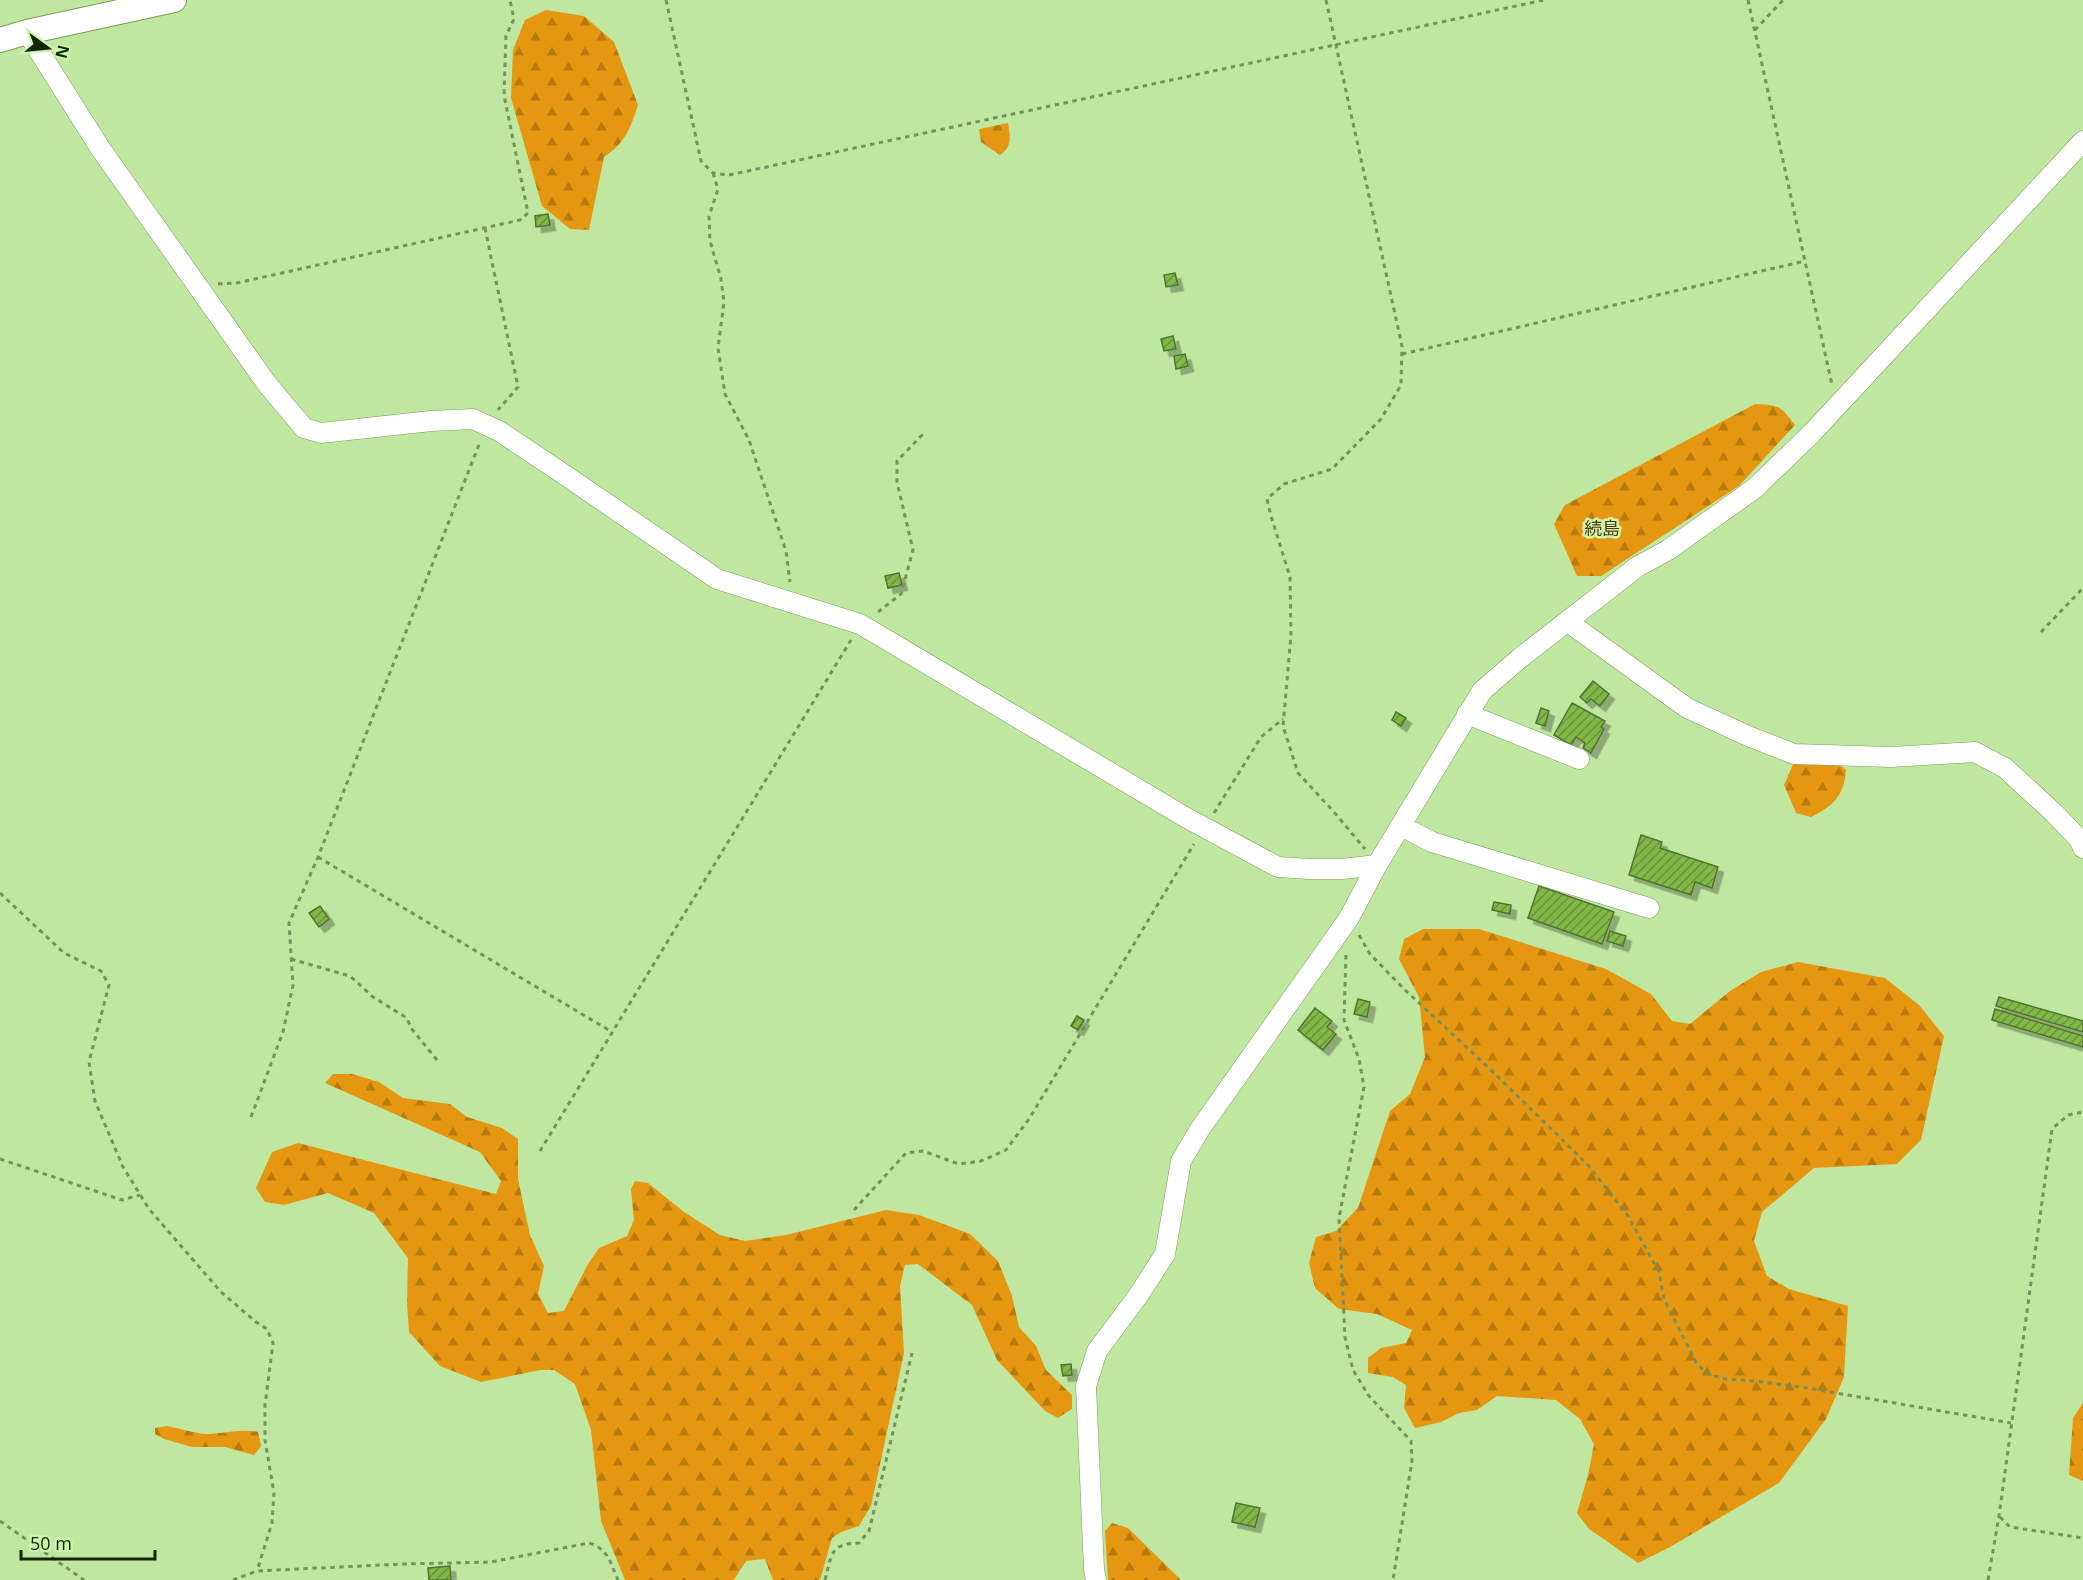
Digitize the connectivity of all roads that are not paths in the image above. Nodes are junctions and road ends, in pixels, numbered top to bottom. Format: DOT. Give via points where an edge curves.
graph roads {
  1 [pos="174,0"];
  2 [pos="27,32"];
  3 [pos="0,40"];
  4 [pos="2083,141"];
  5 [pos="1568,622"];
  6 [pos="1467,714"];
  7 [pos="1579,759"];
  8 [pos="1401,826"];
  9 [pos="2083,848"];
  10 [pos="1377,865"];
  11 [pos="1649,908"];
  12 [pos="1096,1580"];
  1 -- 2 [label="street"];
  2 -- 3 [label="street"];
  2 -- 10 [label="street" via="100,148 267,384 304,428 321,434 472,418 499,431 717,579 860,624 1278,867 1342,869"];
  4 -- 5 [label="street" via="1812,434 1754,489 1668,550 1637,567"];
  5 -- 6 [label="street" via="1482,691"];
  5 -- 9 [label="street" via="1687,708 1794,754 1891,757 1975,752 2005,768 2079,839"];
  6 -- 7 [label="street"];
  6 -- 8 [label="street"];
  8 -- 10 [label="street"];
  8 -- 11 [label="street" via="1432,842"];
  10 -- 12 [label="street" via="1349,918 1180,1161 1165,1254 1097,1351 1086,1386"];
}
